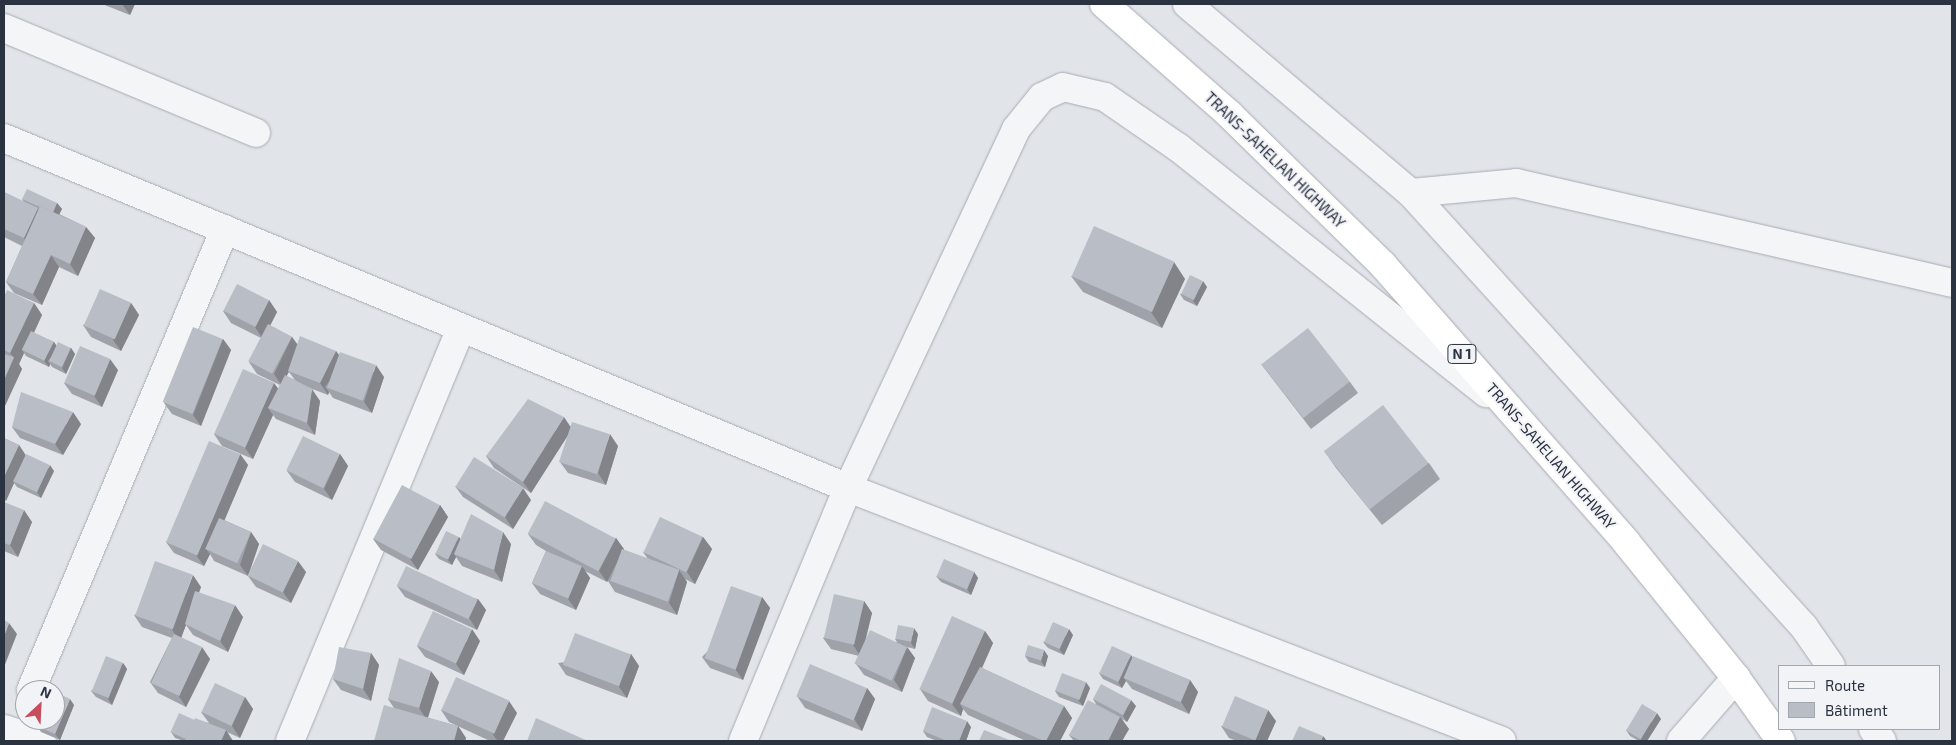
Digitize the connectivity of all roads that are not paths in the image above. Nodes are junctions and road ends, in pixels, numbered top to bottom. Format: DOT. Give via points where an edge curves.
graph roads {
  1 [pos="1104,4"];
  2 [pos="1187,4"];
  3 [pos="4,28"];
  4 [pos="256,133"];
  5 [pos="4,138"];
  6 [pos="1411,193"];
  7 [pos="225,229"];
  8 [pos="1952,282"];
  9 [pos="461,328"];
  10 [pos="1518,418"];
  11 [pos="848,488"];
  12 [pos="1830,665"];
  13 [pos="1736,678"];
  14 [pos="35,680"];
  15 [pos="9,730"];
  16 [pos="1874,730"];
  17 [pos="42,741"];
  18 [pos="290,741"];
  19 [pos="743,741"];
  20 [pos="1502,741"];
  21 [pos="1681,741"];
  22 [pos="1781,741"];
  23 [pos="1882,741"];
  1 -- 10 [label="highway, TRANS-SAHELIAN HIGHWAY / N 1" via="1229,114 1376,258"];
  2 -- 6 [label="street"];
  3 -- 4 [label="street"];
  5 -- 7 [label="street"];
  6 -- 8 [label="street" via="1516,183"];
  6 -- 12 [label="street" via="1804,627"];
  7 -- 9 [label="street"];
  7 -- 14 [label="street"];
  9 -- 11 [label="street"];
  9 -- 18 [label="street"];
  10 -- 11 [label="street" via="1179,148 1105,97 1063,87 1042,97 1016,129"];
  10 -- 13 [label="highway, TRANS-SAHELIAN HIGHWAY / N 1" via="1626,542"];
  11 -- 19 [label="street"];
  11 -- 20 [label="street"];
  13 -- 21 [label="street"];
  13 -- 22 [label="highway, TRANS-SAHELIAN HIGHWAY / N 1"];
  15 -- 17 [label="street"];
  16 -- 23 [label="street"];
}
